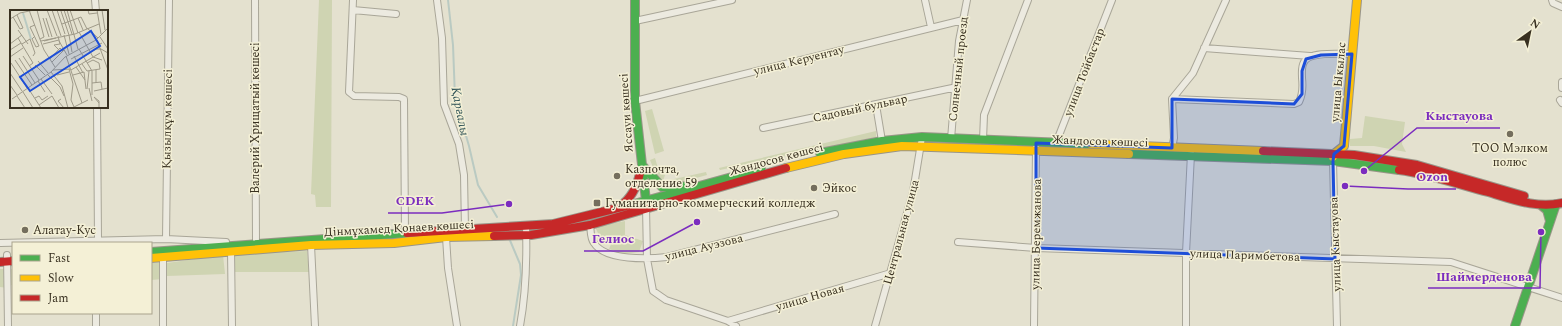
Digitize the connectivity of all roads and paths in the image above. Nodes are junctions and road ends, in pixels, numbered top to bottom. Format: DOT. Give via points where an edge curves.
graph roads {
  1 [pos="95,0"];
  2 [pos="169,0"];
  3 [pos="255,0"];
  4 [pos="353,0"];
  5 [pos="437,0"];
  6 [pos="635,0"];
  7 [pos="732,0"];
  8 [pos="925,0"];
  9 [pos="967,0"];
  10 [pos="1028,0"];
  11 [pos="1112,0"];
  12 [pos="1226,0"];
  13 [pos="1357,0"];
  14 [pos="1552,0"];
  15 [pos="1562,6"];
  16 [pos="96,10"];
  17 [pos="353,10"];
  18 [pos="396,14"];
  19 [pos="963,20"];
  20 [pos="635,21"];
  21 [pos="931,27"];
  22 [pos="1204,48"];
  23 [pos="1352,54"];
  24 [pos="1310,56"];
  25 [pos="1562,82"];
  26 [pos="956,87"];
  27 [pos="1562,88"];
  28 [pos="1172,99"];
  29 [pos="635,101"];
  30 [pos="876,104"];
  31 [pos="97,108"];
  32 [pos="763,128"];
  33 [pos="951,139"];
  34 [pos="983,140"];
  35 [pos="882,141"];
  36 [pos="922,141"];
  37 [pos="1056,143"];
  38 [pos="1036,146"];
  39 [pos="1172,148"];
  40 [pos="1191,153"];
  41 [pos="1333,158"];
  42 [pos="642,165"];
  43 [pos="697,186"];
  44 [pos="1559,203"];
  45 [pos="646,204"];
  46 [pos="1542,206"];
  47 [pos="604,212"];
  48 [pos="835,214"];
  49 [pos="1550,221"];
  50 [pos="590,224"];
  51 [pos="526,226"];
  52 [pos="465,229"];
  53 [pos="513,231"];
  54 [pos="405,232"];
  55 [pos="526,235"];
  56 [pos="446,237"];
  57 [pos="166,239"];
  58 [pos="256,239"];
  59 [pos="98,240"];
  60 [pos="33,242"];
  61 [pos="958,242"];
  62 [pos="0,243"];
  63 [pos="12,243"];
  64 [pos="244,244"];
  65 [pos="312,245"];
  66 [pos="1036,248"];
  67 [pos="231,251"];
  68 [pos="152,252"];
  69 [pos="1186,253"];
  70 [pos="152,258"];
  71 [pos="162,258"];
  72 [pos="7,259"];
  73 [pos="647,259"];
  74 [pos="1335,259"];
  75 [pos="891,273"];
  76 [pos="1528,288"];
  77 [pos="1562,298"];
  78 [pos="96,314"];
  79 [pos="728,321"];
  80 [pos="8,326"];
  81 [pos="96,326"];
  82 [pos="163,326"];
  83 [pos="232,326"];
  84 [pos="315,326"];
  85 [pos="456,326"];
  86 [pos="520,326"];
  87 [pos="736,326"];
  88 [pos="875,326"];
  89 [pos="1034,326"];
  90 [pos="1186,326"];
  91 [pos="1337,326"];
  92 [pos="1515,326"];
  1 -- 16 [label="street"];
  2 -- 57 [label="street, Қызылқұм көшесі"];
  3 -- 58 [label="street, Валерий Хрищатый көшесі"];
  4 -- 17 [label="street"];
  5 -- 52 [label="street" via="442,38 444,104 459,144 464,175"];
  6 -- 20 [label="main road, Яссауи көшесі"];
  7 -- 20 [label="street"];
  8 -- 21 [label="street"];
  9 -- 19 [label="street, Солнечный проезд"];
  10 -- 34 [label="street" via="984,115"];
  11 -- 37 [label="street, улица Тойбастар"];
  12 -- 22 [label="street"];
  13 -- 23 [label="main road, улица Ыкылас"];
  14 -- 15 [label="street" via="1553,3"];
  17 -- 18 [label="street"];
  17 -- 54 [label="street" via="349,92 354,96 404,99"];
  19 -- 21 [label="street, улица Керуентау"];
  19 -- 26 [label="street, Солнечный проезд"];
  20 -- 29 [label="main road, Яссауи көшесі"];
  21 -- 29 [label="street, улица Керуентау"];
  22 -- 24 [label="street"];
  22 -- 28 [label="street" via="1187,82"];
  23 -- 24 [label="street"];
  23 -- 41 [label="main road, улица Ыкылас" via="1344,146"];
  24 -- 28 [label="street" via="1303,63 1302,98 1294,104"];
  25 -- 27 [label="street"];
  26 -- 30 [label="street, Садовый бульвар"];
  26 -- 33 [label="street, Солнечный проезд"];
  28 -- 39 [label="street"];
  29 -- 42 [label="main road, Яссауи көшесі"];
  30 -- 32 [label="street, Садовый бульвар"];
  30 -- 35 [label="street"];
  31 -- 59 [label="street"];
  33 -- 34 [label="main road, Жандосов көшесі"];
  33 -- 36 [label="main road, Жандосов көшесі"];
  34 -- 38 [label="main road, Жандосов көшесі"];
  35 -- 36 [label="main road, Жандосов көшесі"];
  35 -- 43 [label="main road, Жандосов көшесі" via="800,158"];
  36 -- 38 [label="main road, Жандосов көшесі"];
  36 -- 45 [label="main road, Жандосов көшесі" via="796,165"];
  36 -- 75 [label="street, Центральная улица" via="913,192"];
  37 -- 38 [label="main road, Жандосов көшесі"];
  37 -- 39 [label="main road, Жандосов көшесі"];
  38 -- 40 [label="main road, Жандосов көшесі"];
  38 -- 66 [label="street, улица Беремжанова"];
  39 -- 40 [label="main road, Жандосов көшесі"];
  40 -- 41 [label="main road, Жандосов көшесі"];
  40 -- 69 [label="street"];
  41 -- 44 [label="main road, Жандосов көшесі" via="1354,155 1417,165 1525,196"];
  41 -- 46 [label="main road, Жандосов көшесі" via="1421,173"];
  41 -- 74 [label="street, улица Кыстауова"];
  42 -- 43 [label="main road" via="662,187"];
  42 -- 45 [label="main road, Яссауи көшесі"];
  42 -- 47 [label="main road" via="638,183 628,202"];
  43 -- 45 [label="main road" via="659,197"];
  44 -- 46 [label="main road, Жандосов көшесі"];
  44 -- 49 [label="main road"];
  45 -- 47 [label="main road, Дінмұхамед Қонаев көшесі"];
  45 -- 50 [label="main road, Дінмұхамед Қонаев көшесі"];
  45 -- 73 [label="street"];
  46 -- 49 [label="main road" via="1549,212"];
  47 -- 51 [label="main road, Дінмұхамед Қонаев көшесі" via="553,224"];
  48 -- 73 [label="street, улица Ауэзова" via="667,257"];
  49 -- 76 [label="main road"];
  50 -- 55 [label="main road, Дінмұхамед Қонаев көшесі"];
  50 -- 73 [label="street, улица Ауэзова" via="594,244 600,249 619,256"];
  51 -- 53 [label="main road, Дінмұхамед Қонаев көшесі"];
  51 -- 55 [label="street"];
  52 -- 53 [label="main road, Дінмұхамед Қонаев көшесі" via="499,228"];
  52 -- 54 [label="main road, Дінмұхамед Қонаев көшесі"];
  53 -- 55 [label="main road, Дінмұхамед Қонаев көшесі"];
  53 -- 56 [label="main road, Дінмұхамед Қонаев көшесі" via="504,236"];
  54 -- 58 [label="main road, Дінмұхамед Қонаев көшесі"];
  55 -- 86 [label="street"];
  56 -- 65 [label="main road, Дінмұхамед Қонаев көшесі"];
  56 -- 85 [label="street"];
  57 -- 59 [label="street"];
  57 -- 64 [label="street"];
  58 -- 64 [label="main road, Дінмұхамед Қонаев көшесі"];
  59 -- 60 [label="street"];
  61 -- 66 [label="street, улица Паримбетова"];
  62 -- 63 [label="street"];
  64 -- 68 [label="main road, Дінмұхамед Қонаев көшесі"];
  65 -- 67 [label="main road, Дінмұхамед Қонаев көшесі"];
  65 -- 84 [label="street"];
  66 -- 69 [label="street, улица Паримбетова"];
  66 -- 89 [label="street, улица Беремжанова"];
  67 -- 71 [label="main road, Дінмұхамед Қонаев көшесі"];
  67 -- 83 [label="street"];
  69 -- 74 [label="street, улица Паримбетова"];
  69 -- 90 [label="street"];
  70 -- 71 [label="main road, Дінмұхамед Қонаев көшесі"];
  71 -- 82 [label="street"];
  72 -- 80 [label="street"];
  73 -- 79 [label="street" via="651,286 660,297"];
  74 -- 76 [label="street, улица Паримбетова" via="1450,262"];
  74 -- 91 [label="street, улица Кыстауова"];
  75 -- 79 [label="street, улица Новая"];
  75 -- 88 [label="street, Центральная улица"];
  76 -- 77 [label="street, улица Паримбетова"];
  76 -- 92 [label="main road"];
  78 -- 81 [label="street"];
  79 -- 87 [label="street"];
}
